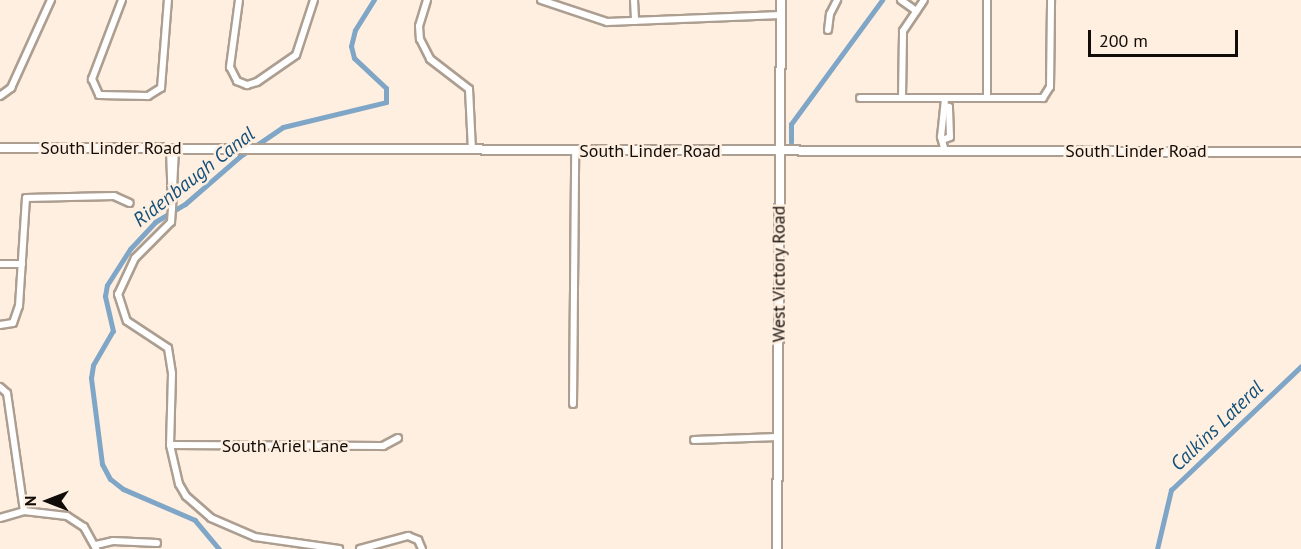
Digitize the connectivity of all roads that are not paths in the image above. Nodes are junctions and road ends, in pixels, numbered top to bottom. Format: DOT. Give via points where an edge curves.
graph roads {
  1 [pos="51,0"];
  2 [pos="122,0"];
  3 [pos="168,0"];
  4 [pos="239,0"];
  5 [pos="314,0"];
  6 [pos="427,0"];
  7 [pos="541,0"];
  8 [pos="634,0"];
  9 [pos="781,0"];
  10 [pos="837,0"];
  11 [pos="901,0"];
  12 [pos="924,0"];
  13 [pos="987,0"];
  14 [pos="1051,0"];
  15 [pos="916,11"];
  16 [pos="781,15"];
  17 [pos="634,21"];
  18 [pos="828,30"];
  19 [pos="3,95"];
  20 [pos="860,98"];
  21 [pos="902,98"];
  22 [pos="987,98"];
  23 [pos="945,102"];
  24 [pos="0,148"];
  25 [pos="172,148"];
  26 [pos="472,150"];
  27 [pos="575,151"];
  28 [pos="780,151"];
  29 [pos="945,151"];
  30 [pos="1301,152"];
  31 [pos="130,203"];
  32 [pos="0,264"];
  33 [pos="22,264"];
  34 [pos="0,325"];
  35 [pos="2,388"];
  36 [pos="573,404"];
  37 [pos="778,437"];
  38 [pos="398,438"];
  39 [pos="694,440"];
  40 [pos="170,445"];
  41 [pos="24,511"];
  42 [pos="0,518"];
  43 [pos="157,543"];
  44 [pos="96,547"];
  45 [pos="339,549"];
  46 [pos="360,549"];
  47 [pos="422,549"];
  48 [pos="777,549"];
  1 -- 19 [label="street"];
  2 -- 3 [label="street" via="92,79 94,90 105,96 148,96 158,92 162,84"];
  4 -- 5 [label="street" via="232,74 247,85 296,55"];
  6 -- 26 [label="street" via="419,26 420,39 429,59 469,89"];
  7 -- 17 [label="street" via="596,20"];
  8 -- 17 [label="street"];
  9 -- 16 [label="street, West Victory Road"];
  10 -- 18 [label="street"];
  11 -- 15 [label="street"];
  12 -- 15 [label="street"];
  13 -- 22 [label="street"];
  14 -- 22 [label="street" via="1047,96"];
  15 -- 21 [label="street" via="903,31"];
  16 -- 17 [label="street"];
  16 -- 28 [label="street, West Victory Road"];
  20 -- 21 [label="street"];
  21 -- 23 [label="street"];
  22 -- 23 [label="street"];
  23 -- 29 [label="street" via="941,137 945,139"];
  24 -- 25 [label="street, South Linder Road"];
  25 -- 26 [label="street, South Linder Road"];
  25 -- 40 [label="street" via="171,222 135,258 118,294 121,311 131,325 168,348 172,374"];
  26 -- 27 [label="street, South Linder Road"];
  27 -- 28 [label="street, South Linder Road"];
  27 -- 36 [label="street"];
  28 -- 29 [label="street, South Linder Road"];
  28 -- 37 [label="street, West Victory Road"];
  29 -- 30 [label="street, South Linder Road"];
  31 -- 33 [label="street" via="114,196 26,198"];
  32 -- 33 [label="street"];
  33 -- 34 [label="street" via="19,306 13,323"];
  35 -- 41 [label="street"];
  37 -- 39 [label="street"];
  37 -- 48 [label="street, West Victory Road"];
  38 -- 40 [label="street, South Ariel Lane" via="383,446"];
  40 -- 45 [label="street" via="186,496 211,518 268,542"];
  41 -- 42 [label="street"];
  41 -- 44 [label="street" via="67,516 84,527"];
  43 -- 44 [label="street" via="113,541"];
  46 -- 47 [label="street" via="408,536 418,540"];
}
